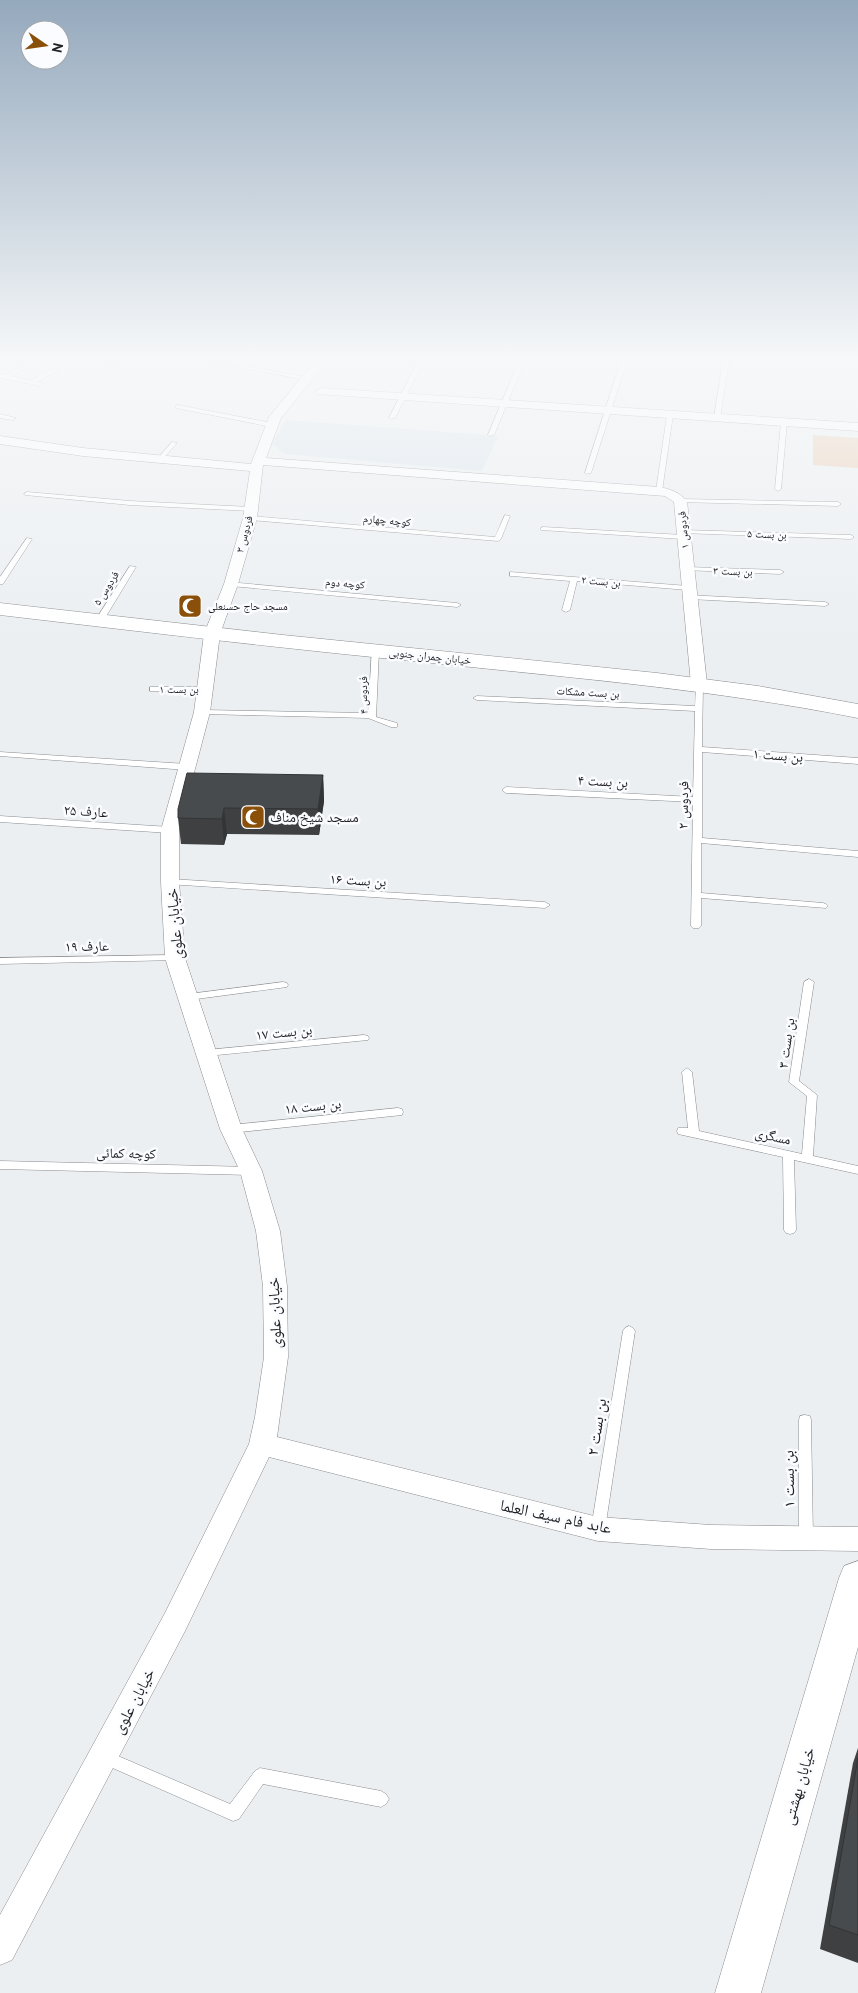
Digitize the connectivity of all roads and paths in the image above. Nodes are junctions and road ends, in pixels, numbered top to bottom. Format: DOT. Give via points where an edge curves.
graph roads {
  1 [pos="105,454"];
  2 [pos="164,454"];
  3 [pos="261,454"];
  4 [pos="594,454"];
  5 [pos="664,454"];
  6 [pos="781,454"];
  7 [pos="160,459"];
  8 [pos="258,464"];
  9 [pos="588,473"];
  10 [pos="778,489"];
  11 [pos="659,491"];
  12 [pos="27,494"];
  13 [pos="680,501"];
  14 [pos="838,504"];
  15 [pos="250,513"];
  16 [pos="507,516"];
  17 [pos="544,529"];
  18 [pos="683,534"];
  19 [pos="851,537"];
  20 [pos="29,539"];
  21 [pos="132,567"];
  22 [pos="686,569"];
  23 [pos="780,572"];
  24 [pos="514,574"];
  25 [pos="574,579"];
  26 [pos="0,582"];
  27 [pos="230,584"];
  28 [pos="688,592"];
  29 [pos="826,604"];
  30 [pos="457,605"];
  31 [pos="566,610"];
  32 [pos="2,612"];
  33 [pos="99,621"];
  34 [pos="212,634"];
  35 [pos="375,651"];
  36 [pos="699,684"];
  37 [pos="153,689"];
  38 [pos="477,698"];
  39 [pos="204,700"];
  40 [pos="698,709"];
  41 [pos="858,711"];
  42 [pos="372,716"];
  43 [pos="394,725"];
  44 [pos="698,749"];
  45 [pos="0,754"];
  46 [pos="858,761"];
  47 [pos="187,767"];
  48 [pos="506,790"];
  49 [pos="697,800"];
  50 [pos="0,818"];
  51 [pos="170,830"];
  52 [pos="697,840"];
  53 [pos="858,854"];
  54 [pos="170,882"];
  55 [pos="696,895"];
  56 [pos="545,905"];
  57 [pos="823,906"];
  58 [pos="696,926"];
  59 [pos="174,958"];
  60 [pos="0,961"];
  61 [pos="809,982"];
  62 [pos="283,985"];
  63 [pos="189,997"];
  64 [pos="364,1038"];
  65 [pos="207,1053"];
  66 [pos="687,1072"];
  67 [pos="398,1112"];
  68 [pos="231,1129"];
  69 [pos="682,1131"];
  70 [pos="694,1134"];
  71 [pos="788,1154"];
  72 [pos="807,1159"];
  73 [pos="0,1165"];
  74 [pos="858,1170"];
  75 [pos="251,1171"];
  76 [pos="790,1230"];
  77 [pos="629,1331"];
  78 [pos="805,1420"];
  79 [pos="262,1444"];
  80 [pos="598,1528"];
  81 [pos="806,1538"];
  82 [pos="858,1538"];
  83 [pos="858,1578"];
  84 [pos="103,1756"];
  85 [pos="381,1799"];
  86 [pos="0,1948"];
  87 [pos="738,1993"];
  1 -- 7 [label="street, فردوس ۱"];
  2 -- 7 [label="lane"];
  3 -- 8 [label="street, فردوس ۳"];
  4 -- 9 [label="lane"];
  5 -- 11 [label="lane"];
  6 -- 10 [label="lane"];
  7 -- 8 [label="street, فردوس ۱"];
  8 -- 11 [label="street, فردوس ۱"];
  8 -- 15 [label="street, فردوس ۳"];
  11 -- 13 [label="street, فردوس ۱"];
  12 -- 15 [label="lane"];
  13 -- 14 [label="lane"];
  13 -- 18 [label="street, فردوس ۱"];
  15 -- 16 [label="lane, کوچه چهارم" via="498,539"];
  15 -- 27 [label="street, فردوس ۳"];
  17 -- 18 [label="lane"];
  18 -- 19 [label="lane, بن بست ۵"];
  18 -- 22 [label="street, فردوس ۱"];
  20 -- 26 [label="lane"];
  21 -- 33 [label="lane, فردوس ۵"];
  22 -- 23 [label="lane, بن بست ۳"];
  22 -- 28 [label="street, فردوس ۱"];
  24 -- 25 [label="lane, بن بست ۲"];
  25 -- 28 [label="lane, بن بست ۲"];
  25 -- 31 [label="lane"];
  27 -- 30 [label="lane, کوچه دوم"];
  27 -- 34 [label="street, فردوس ۳"];
  28 -- 29 [label="lane"];
  28 -- 36 [label="street, فردوس ۱"];
  32 -- 33 [label="main road, خیابان چمران جنوبی"];
  33 -- 34 [label="main road, خیابان چمران جنوبی"];
  34 -- 35 [label="main road, خیابان چمران جنوبی"];
  34 -- 39 [label="street, خیابان علوی"];
  35 -- 36 [label="main road, خیابان چمران جنوبی"];
  35 -- 42 [label="lane, فردوس ۴"];
  36 -- 40 [label="lane, فردوس ۲"];
  36 -- 41 [label="main road, خیابان چمران جنوبی"];
  37 -- 39 [label="lane, بن بست ۱"];
  38 -- 40 [label="lane, بن بست مشکات"];
  39 -- 42 [label="lane"];
  39 -- 47 [label="street, خیابان علوی"];
  40 -- 44 [label="lane, فردوس ۲"];
  42 -- 43 [label="lane, فردوس ۴"];
  44 -- 46 [label="lane, بن بست ۱"];
  44 -- 49 [label="lane, فردوس ۲"];
  45 -- 47 [label="lane"];
  47 -- 51 [label="street, خیابان علوی"];
  48 -- 49 [label="lane, بن بست ۴"];
  49 -- 52 [label="lane, فردوس ۲"];
  50 -- 51 [label="lane, عارف ۲۵"];
  51 -- 54 [label="street, خیابان علوی"];
  52 -- 53 [label="lane"];
  52 -- 55 [label="lane, فردوس ۲"];
  54 -- 56 [label="lane, بن بست ۱۶"];
  54 -- 59 [label="street, خیابان علوی"];
  55 -- 57 [label="lane"];
  55 -- 58 [label="lane, فردوس ۲"];
  59 -- 60 [label="lane, عارف ۱۹"];
  59 -- 63 [label="street, خیابان علوی"];
  61 -- 72 [label="lane, بن بست ۳" via="794,1082 812,1095"];
  62 -- 63 [label="lane"];
  63 -- 65 [label="street, خیابان علوی"];
  64 -- 65 [label="lane, بن بست ۱۷"];
  65 -- 68 [label="street, خیابان علوی"];
  66 -- 70 [label="lane"];
  67 -- 68 [label="lane, بن بست ۱۸"];
  68 -- 75 [label="street, خیابان علوی"];
  69 -- 70 [label="lane, مسگری"];
  70 -- 71 [label="lane, مسگری"];
  71 -- 72 [label="lane, مسگری"];
  71 -- 76 [label="lane"];
  72 -- 74 [label="lane, مسگری"];
  73 -- 75 [label="lane, کوچه کمائی"];
  75 -- 79 [label="street, خیابان علوی" via="268,1231 275,1286 276,1357"];
  77 -- 80 [label="lane, بن بست ۲"];
  78 -- 81 [label="lane, بن بست ۱"];
  79 -- 80 [label="street, عابد فام سیف العلما"];
  79 -- 84 [label="street, خیابان علوی" via="175,1622"];
  80 -- 81 [label="street, عابد فام سیف العلما" via="710,1537"];
  81 -- 82 [label="street, عابد فام سیف العلما"];
  83 -- 87 [label="main road, خیابان بهشتی"];
  84 -- 85 [label="lane" via="233,1813 260,1776"];
  84 -- 86 [label="street, خیابان علوی"];
}
